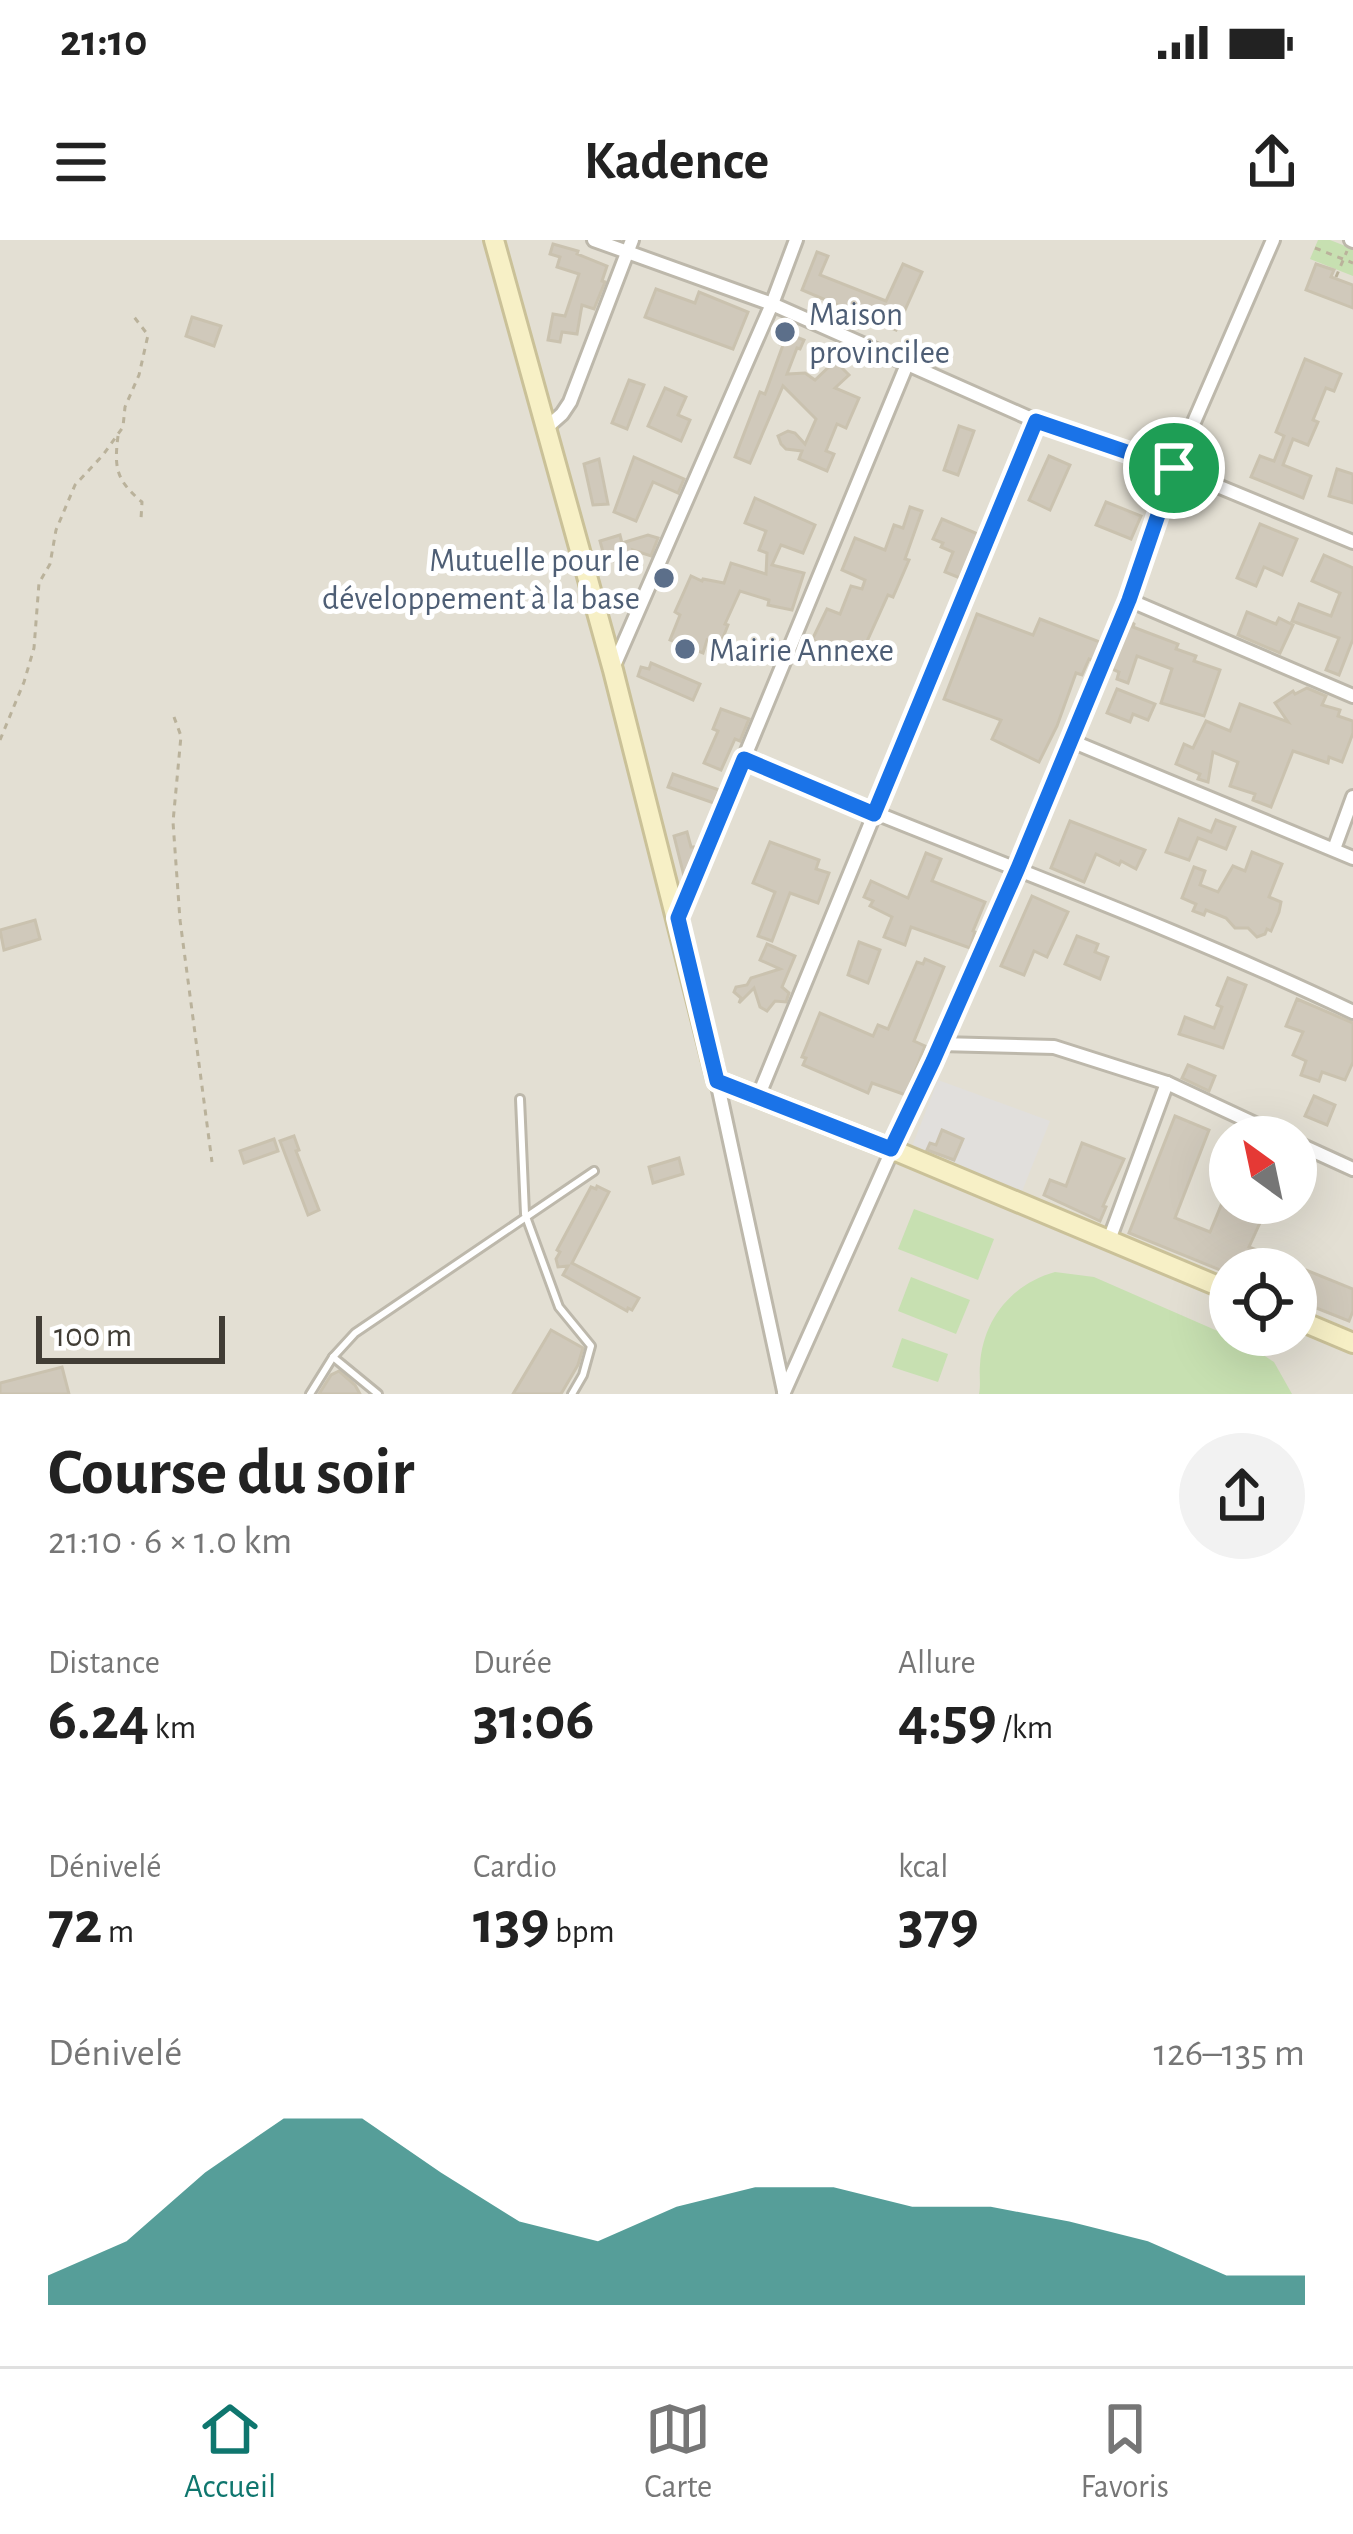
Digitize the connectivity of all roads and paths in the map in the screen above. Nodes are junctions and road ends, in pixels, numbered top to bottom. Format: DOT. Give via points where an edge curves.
graph roads {
  1 [pos="494,240"];
  2 [pos="594,240"];
  3 [pos="796,240"];
  4 [pos="1273,240"];
  5 [pos="1352,240"];
  6 [pos="629,247"];
  7 [pos="1315,248"];
  8 [pos="1343,259"];
  9 [pos="1353,263"];
  10 [pos="1336,277"];
  11 [pos="772,304"];
  12 [pos="130,314"];
  13 [pos="908,362"];
  14 [pos="1036,421"];
  15 [pos="544,429"];
  16 [pos="118,434"];
  17 [pos="1174,468"];
  18 [pos="141,519"];
  19 [pos="1353,542"];
  20 [pos="1129,600"];
  21 [pos="613,670"];
  22 [pos="1353,696"];
  23 [pos="174,717"];
  24 [pos="0,740"];
  25 [pos="1069,740"];
  26 [pos="744,759"];
  27 [pos="1353,797"];
  28 [pos="874,814"];
  29 [pos="1334,849"];
  30 [pos="1353,858"];
  31 [pos="1018,868"];
  32 [pos="678,918"];
  33 [pos="1353,1012"];
  34 [pos="940,1044"];
  35 [pos="717,1081"];
  36 [pos="1167,1083"];
  37 [pos="758,1097"];
  38 [pos="520,1099"];
  39 [pos="1238,1116"];
  40 [pos="891,1149"];
  41 [pos="1317,1153"];
  42 [pos="212,1162"];
  43 [pos="1353,1169"];
  44 [pos="594,1171"];
  45 [pos="525,1214"];
  46 [pos="1109,1240"];
  47 [pos="1209,1282"];
  48 [pos="1317,1327"];
  49 [pos="1353,1342"];
  50 [pos="332,1357"];
  51 [pos="784,1393"];
  52 [pos="310,1394"];
  53 [pos="378,1394"];
  54 [pos="572,1394"];
  1 -- 15 [label="street"];
  2 -- 6 [label="street"];
  3 -- 11 [label="street"];
  4 -- 17 [label="street"];
  5 -- 8 [label="path"];
  6 -- 11 [label="street"];
  6 -- 15 [label="street" via="570,402"];
  7 -- 8 [label="path"];
  8 -- 9 [label="path"];
  8 -- 10 [label="path"];
  11 -- 13 [label="street"];
  11 -- 21 [label="street"];
  12 -- 16 [label="path" via="148,335"];
  13 -- 14 [label="street"];
  13 -- 26 [label="street"];
  14 -- 17 [label="street"];
  14 -- 28 [label="street"];
  15 -- 21 [label="street"];
  16 -- 18 [label="path" via="118,471 142,502"];
  16 -- 24 [label="path" via="75,485 56,530 39,583 34,648"];
  17 -- 19 [label="street"];
  17 -- 20 [label="street"];
  20 -- 22 [label="street"];
  20 -- 25 [label="street"];
  21 -- 32 [label="street"];
  23 -- 42 [label="path" via="181,736 173,822 180,920"];
  25 -- 29 [label="street"];
  25 -- 31 [label="street"];
  26 -- 28 [label="street"];
  26 -- 32 [label="street"];
  27 -- 29 [label="street"];
  28 -- 31 [label="street"];
  28 -- 37 [label="street"];
  29 -- 30 [label="street"];
  31 -- 33 [label="street"];
  31 -- 34 [label="street"];
  32 -- 35 [label="street"];
  34 -- 36 [label="street" via="1054,1047"];
  34 -- 40 [label="street"];
  35 -- 37 [label="street"];
  35 -- 51 [label="street"];
  36 -- 39 [label="street"];
  36 -- 46 [label="street"];
  37 -- 40 [label="street"];
  38 -- 45 [label="lane"];
  40 -- 46 [label="street"];
  40 -- 51 [label="street"];
  41 -- 43 [label="street"];
  44 -- 45 [label="lane"];
  45 -- 50 [label="lane"];
  45 -- 54 [label="lane" via="560,1307 591,1346"];
  46 -- 47 [label="street"];
  48 -- 49 [label="street"];
  50 -- 52 [label="lane"];
  50 -- 53 [label="lane"];
}
